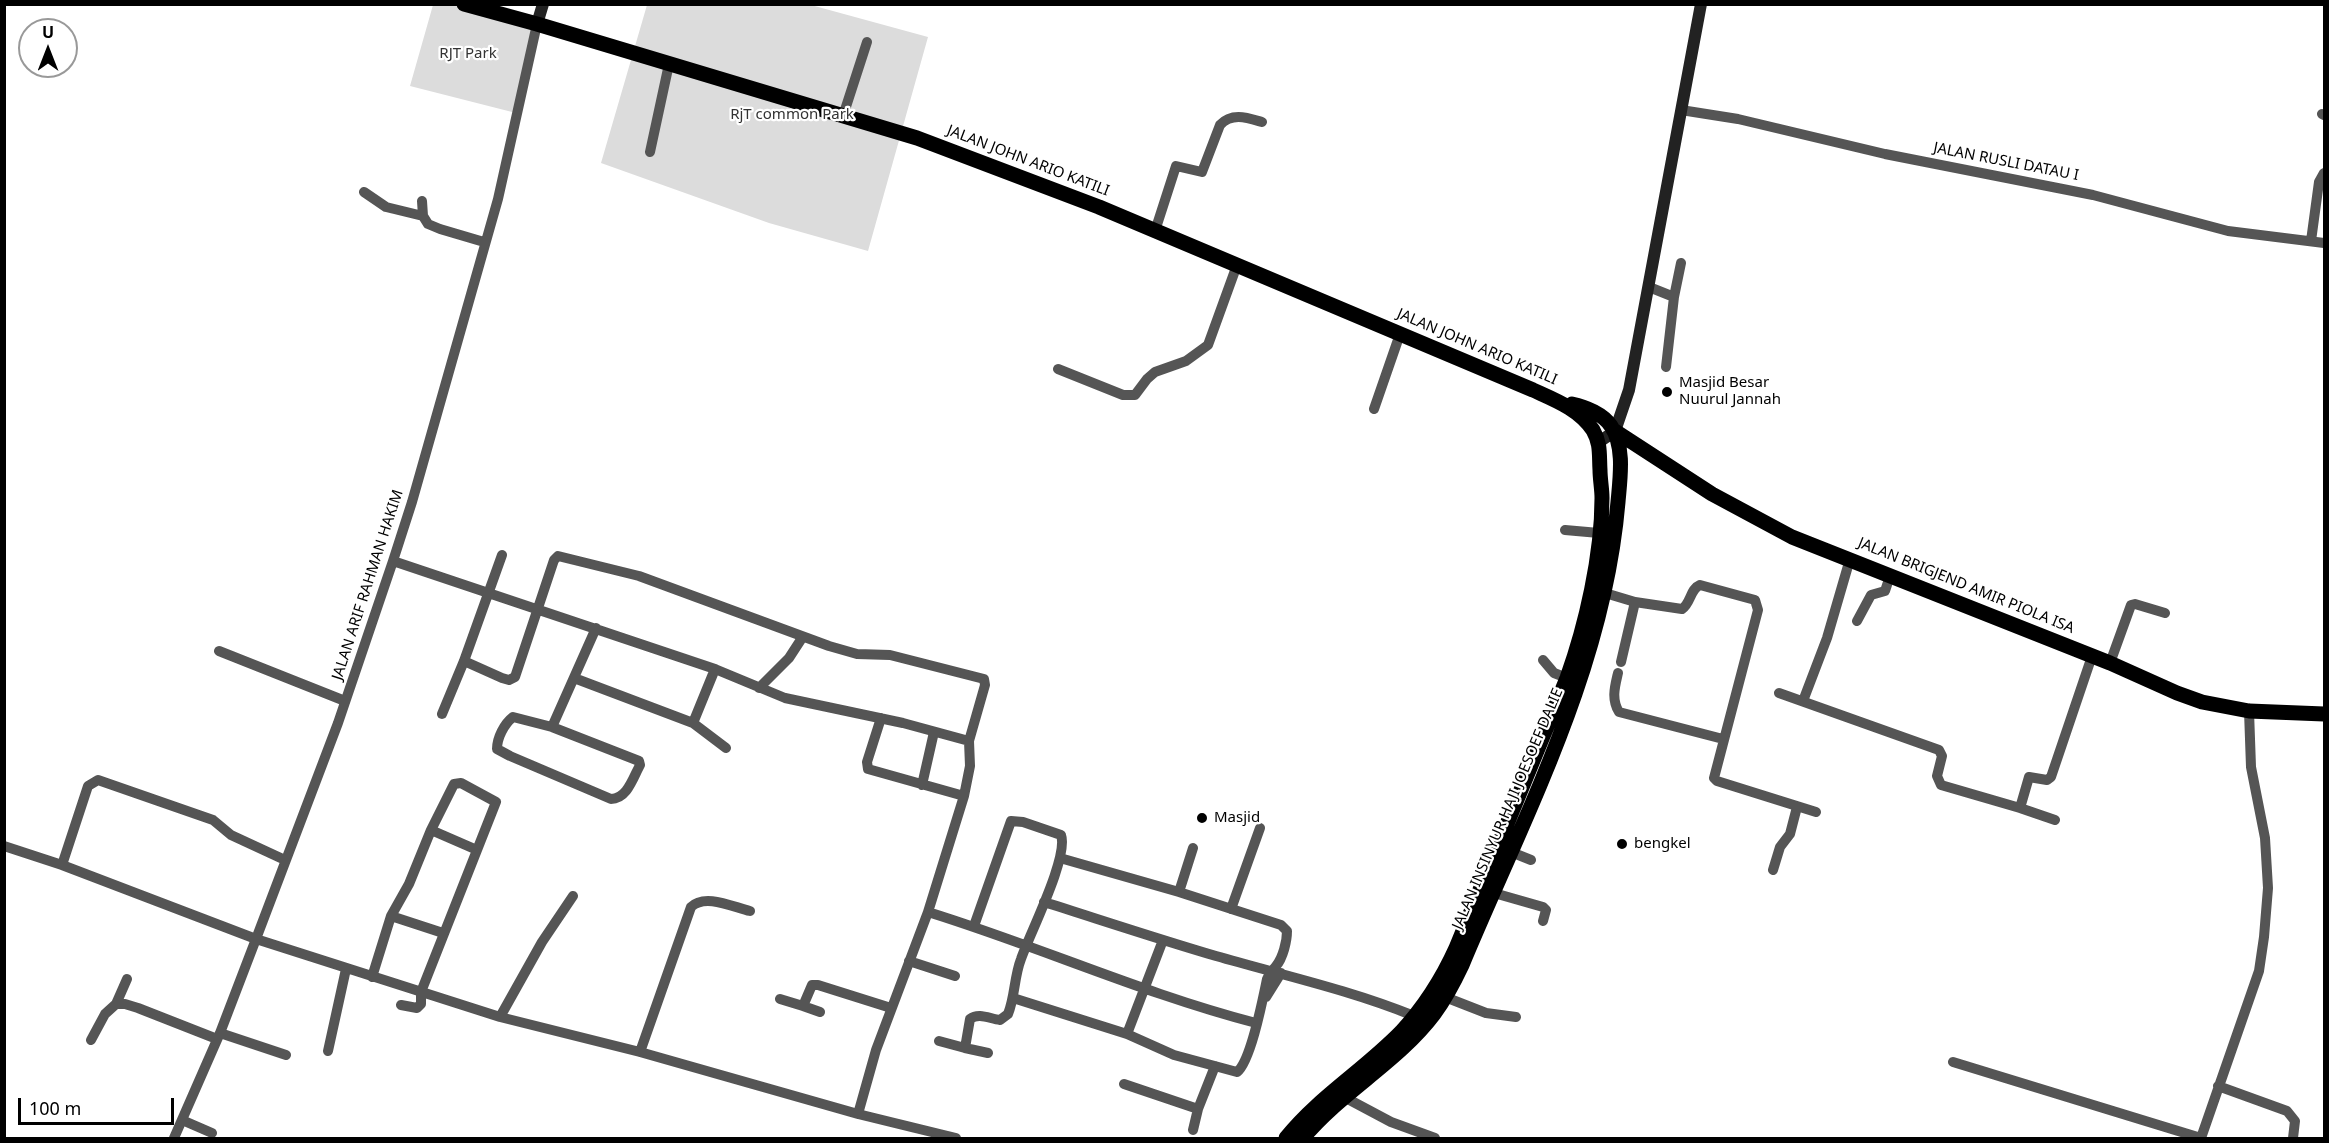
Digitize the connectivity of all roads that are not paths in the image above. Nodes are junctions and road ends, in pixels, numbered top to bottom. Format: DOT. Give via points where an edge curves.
graph roads {
  1 [pos="464,4"];
  2 [pos="543,4"];
  3 [pos="1701,4"];
  4 [pos="537,24"];
  5 [pos="867,42"];
  6 [pos="669,64"];
  7 [pos="1681,110"];
  8 [pos="843,116"];
  9 [pos="1262,122"];
  10 [pos="650,152"];
  11 [pos="2325,173"];
  12 [pos="364,192"];
  13 [pos="422,201"];
  14 [pos="423,216"];
  15 [pos="1155,231"];
  16 [pos="2311,241"];
  17 [pos="484,242"];
  18 [pos="2325,243"];
  19 [pos="1681,263"];
  20 [pos="1237,265"];
  21 [pos="1649,287"];
  22 [pos="1674,297"];
  23 [pos="1400,334"];
  24 [pos="1666,367"];
  25 [pos="1058,369"];
  26 [pos="1560,402"];
  27 [pos="1374,409"];
  28 [pos="1615,431"];
  29 [pos="1599,442"];
  30 [pos="1566,530"];
  31 [pos="1599,533"];
  32 [pos="502,555"];
  33 [pos="1850,559"];
  34 [pos="393,561"];
  35 [pos="1890,576"];
  36 [pos="488,593"];
  37 [pos="1605,593"];
  38 [pos="1635,602"];
  39 [pos="537,608"];
  40 [pos="2165,613"];
  41 [pos="1857,621"];
  42 [pos="596,628"];
  43 [pos="802,638"];
  44 [pos="219,651"];
  45 [pos="2092,656"];
  46 [pos="1543,660"];
  47 [pos="464,661"];
  48 [pos="2109,663"];
  49 [pos="715,669"];
  50 [pos="574,678"];
  51 [pos="1567,678"];
  52 [pos="759,688"];
  53 [pos="1779,693"];
  54 [pos="345,701"];
  55 [pos="1803,701"];
  56 [pos="2249,711"];
  57 [pos="442,714"];
  58 [pos="2325,714"];
  59 [pos="881,718"];
  60 [pos="693,723"];
  61 [pos="552,727"];
  62 [pos="934,732"];
  63 [pos="1724,739"];
  64 [pos="969,741"];
  65 [pos="726,748"];
  66 [pos="922,785"];
  67 [pos="964,796"];
  68 [pos="1797,807"];
  69 [pos="2020,808"];
  70 [pos="1816,812"];
  71 [pos="2055,820"];
  72 [pos="1260,828"];
  73 [pos="431,830"];
  74 [pos="4,846"];
  75 [pos="1193,849"];
  76 [pos="477,850"];
  77 [pos="1511,852"];
  78 [pos="1060,858"];
  79 [pos="285,860"];
  80 [pos="1531,861"];
  81 [pos="62,865"];
  82 [pos="1773,870"];
  83 [pos="1179,892"];
  84 [pos="1494,893"];
  85 [pos="573,896"];
  86 [pos="1044,902"];
  87 [pos="1231,909"];
  88 [pos="750,912"];
  89 [pos="928,912"];
  90 [pos="391,916"];
  91 [pos="1543,921"];
  92 [pos="974,926"];
  93 [pos="443,933"];
  94 [pos="256,939"];
  95 [pos="1162,940"];
  96 [pos="1027,945"];
  97 [pos="909,962"];
  98 [pos="346,969"];
  99 [pos="1276,971"];
  100 [pos="955,976"];
  101 [pos="372,977"];
  102 [pos="127,979"];
  103 [pos="1144,988"];
  104 [pos="421,992"];
  105 [pos="1445,997"];
  106 [pos="1013,998"];
  107 [pos="780,999"];
  108 [pos="116,1004"];
  109 [pos="401,1005"];
  110 [pos="803,1006"];
  111 [pos="891,1008"];
  112 [pos="820,1012"];
  113 [pos="1414,1016"];
  114 [pos="500,1017"];
  115 [pos="1516,1017"];
  116 [pos="1256,1023"];
  117 [pos="1127,1034"];
  118 [pos="218,1036"];
  119 [pos="91,1040"];
  120 [pos="939,1041"];
  121 [pos="965,1047"];
  122 [pos="328,1051"];
  123 [pos="640,1052"];
  124 [pos="988,1053"];
  125 [pos="286,1055"];
  126 [pos="1953,1062"];
  127 [pos="1215,1066"];
  128 [pos="1124,1084"];
  129 [pos="2218,1086"];
  130 [pos="1344,1097"];
  131 [pos="1198,1109"];
  132 [pos="858,1114"];
  133 [pos="182,1120"];
  134 [pos="1193,1130"];
  135 [pos="212,1133"];
  136 [pos="174,1138"];
  137 [pos="956,1138"];
  138 [pos="1286,1138"];
  139 [pos="1303,1138"];
  140 [pos="1435,1138"];
  141 [pos="2201,1138"];
  142 [pos="2293,1138"];
  1 -- 4 [label="main road, JALAN JOHN ARIO KATILI"];
  2 -- 4 [label="street"];
  3 -- 7 [label="street"];
  4 -- 6 [label="main road, JALAN JOHN ARIO KATILI"];
  4 -- 17 [label="street, JALAN ARIF RAHMAN HAKIM" via="498,199"];
  5 -- 8 [label="street"];
  6 -- 8 [label="main road, JALAN JOHN ARIO KATILI"];
  6 -- 10 [label="street"];
  7 -- 16 [label="street, JALAN RUSLI DATAU I" via="2093,195 2220,230"];
  7 -- 21 [label="street"];
  8 -- 15 [label="main road, JALAN JOHN ARIO KATILI" via="917,138"];
  9 -- 15 [label="street" via="1243,117 1226,120 1220,125 1202,172 1176,166"];
  11 -- 16 [label="street" via="2319,182"];
  12 -- 14 [label="street" via="386,207"];
  13 -- 14 [label="street"];
  14 -- 17 [label="street" via="428,224"];
  15 -- 20 [label="main road, JALAN JOHN ARIO KATILI"];
  16 -- 18 [label="street, JALAN RUSLI DATAU I"];
  17 -- 34 [label="street, JALAN ARIF RAHMAN HAKIM"];
  19 -- 22 [label="street"];
  20 -- 23 [label="main road, JALAN JOHN ARIO KATILI"];
  20 -- 25 [label="street" via="1208,345 1186,362 1155,372 1135,395 1123,395"];
  21 -- 22 [label="street"];
  21 -- 28 [label="street" via="1629,390"];
  22 -- 24 [label="street"];
  23 -- 26 [label="main road, JALAN JOHN ARIO KATILI"];
  23 -- 27 [label="street"];
  26 -- 28 [label="main road, JALAN JOHN ARIO KATILI" via="1599,414"];
  26 -- 29 [label="main road, JALAN JOHN ARIO KATILI" via="1581,416"];
  28 -- 29 [label="street"];
  28 -- 33 [label="main road, JALAN BRIGJEND AMIR PIOLA ISA" via="1712,494 1792,537"];
  28 -- 37 [label="main road, JALAN INSINYUR HAJI JOESOEF DALIE" via="1619,483"];
  29 -- 31 [label="main road, JALAN INSINYUR HAJI JOESOEF DALIE"];
  30 -- 31 [label="street"];
  31 -- 51 [label="main road, JALAN INSINYUR HAJI JOESOEF DALIE" via="1587,608"];
  32 -- 36 [label="street"];
  33 -- 35 [label="main road, JALAN BRIGJEND AMIR PIOLA ISA"];
  33 -- 55 [label="street"];
  34 -- 36 [label="street"];
  34 -- 54 [label="street, JALAN ARIF RAHMAN HAKIM"];
  35 -- 41 [label="street" via="1885,591 1871,595"];
  35 -- 45 [label="main road, JALAN BRIGJEND AMIR PIOLA ISA"];
  36 -- 39 [label="street"];
  36 -- 47 [label="street"];
  37 -- 38 [label="street"];
  37 -- 77 [label="main road, JALAN INSINYUR HAJI JOESOEF DALIE" via="1581,678 1550,764"];
  38 -- 63 [label="street" via="1614,694 1618,712"];
  38 -- 63 [label="street" via="1682,609 1700,585 1757,603"];
  39 -- 42 [label="street"];
  39 -- 43 [label="street" via="554,560 560,555 639,576"];
  39 -- 47 [label="street" via="512,680"];
  40 -- 48 [label="street" via="2131,606"];
  42 -- 49 [label="street"];
  42 -- 50 [label="street"];
  43 -- 52 [label="street" via="789,658"];
  43 -- 64 [label="street" via="857,654 890,655 984,679"];
  44 -- 54 [label="street"];
  45 -- 48 [label="main road, JALAN BRIGJEND AMIR PIOLA ISA"];
  45 -- 69 [label="street" via="2051,777 2029,777"];
  46 -- 51 [label="street" via="1554,673"];
  47 -- 57 [label="street"];
  48 -- 56 [label="main road, JALAN BRIGJEND AMIR PIOLA ISA" via="2196,700"];
  49 -- 52 [label="street"];
  49 -- 60 [label="street"];
  50 -- 60 [label="street"];
  50 -- 61 [label="street"];
  51 -- 113 [label="main road, JALAN INSINYUR HAJI JOESOEF DALIE" via="1443,976"];
  52 -- 59 [label="street" via="785,698"];
  53 -- 55 [label="street"];
  54 -- 79 [label="street, JALAN ARIF RAHMAN HAKIM"];
  55 -- 69 [label="street" via="1939,750 1942,756 1937,776 1941,785"];
  56 -- 58 [label="main road, JALAN BRIGJEND AMIR PIOLA ISA"];
  56 -- 129 [label="street" via="2251,767 2265,838 2267,903 2259,971"];
  59 -- 62 [label="street"];
  59 -- 66 [label="street" via="868,769"];
  60 -- 65 [label="street"];
  61 -- 61 [label="street" via="513,717 501,733 497,749 610,799 625,793 639,761"];
  62 -- 64 [label="street"];
  62 -- 66 [label="street"];
  63 -- 68 [label="street" via="1715,780"];
  64 -- 67 [label="street" via="970,766"];
  66 -- 67 [label="street"];
  67 -- 89 [label="street"];
  68 -- 70 [label="street"];
  68 -- 82 [label="street" via="1790,834 1780,848"];
  69 -- 71 [label="street"];
  72 -- 87 [label="street"];
  73 -- 76 [label="street"];
  73 -- 76 [label="street" via="451,788 461,783 496,802"];
  73 -- 90 [label="street"];
  74 -- 81 [label="street"];
  75 -- 83 [label="street"];
  76 -- 93 [label="street"];
  77 -- 80 [label="street"];
  77 -- 84 [label="main road, JALAN INSINYUR HAJI JOESOEF DALIE"];
  78 -- 83 [label="street"];
  78 -- 86 [label="street"];
  78 -- 92 [label="street" via="1063,842 1058,833 1011,821"];
  79 -- 81 [label="street" via="231,835 213,820 98,780 88,786"];
  79 -- 94 [label="street, JALAN ARIF RAHMAN HAKIM"];
  81 -- 94 [label="street"];
  83 -- 87 [label="street"];
  84 -- 91 [label="street" via="1543,906"];
  84 -- 105 [label="main road, JALAN INSINYUR HAJI JOESOEF DALIE"];
  85 -- 114 [label="street"];
  86 -- 95 [label="street"];
  86 -- 96 [label="street"];
  87 -- 99 [label="street" via="1281,925 1287,931"];
  88 -- 123 [label="street" via="706,900 691,907"];
  89 -- 92 [label="street"];
  89 -- 97 [label="street"];
  90 -- 93 [label="street"];
  90 -- 101 [label="street"];
  92 -- 96 [label="street"];
  93 -- 104 [label="street"];
  94 -- 98 [label="street"];
  94 -- 118 [label="street, JALAN ARIF RAHMAN HAKIM"];
  95 -- 99 [label="street"];
  95 -- 103 [label="street"];
  96 -- 103 [label="street"];
  96 -- 106 [label="street" via="1014,982"];
  97 -- 100 [label="street"];
  97 -- 111 [label="street"];
  98 -- 101 [label="street"];
  98 -- 122 [label="street"];
  99 -- 113 [label="street"];
  99 -- 116 [label="street"];
  101 -- 104 [label="street"];
  102 -- 108 [label="street"];
  103 -- 116 [label="street"];
  103 -- 117 [label="street"];
  104 -- 109 [label="street" via="417,1008"];
  104 -- 114 [label="street"];
  105 -- 115 [label="street" via="1486,1013"];
  105 -- 130 [label="main road, JALAN INSINYUR HAJI JOESOEF DALIE" via="1424,1025"];
  106 -- 117 [label="street"];
  106 -- 121 [label="street" via="1004,1018 970,1019"];
  107 -- 110 [label="street"];
  108 -- 118 [label="street"];
  108 -- 119 [label="street" via="105,1014"];
  110 -- 111 [label="street" via="814,985"];
  110 -- 112 [label="street"];
  111 -- 132 [label="street"];
  113 -- 138 [label="main road, JALAN INSINYUR HAJI JOESOEF DALIE"];
  114 -- 123 [label="street"];
  116 -- 127 [label="street" via="1240,1071"];
  117 -- 127 [label="street" via="1174,1055"];
  118 -- 125 [label="street"];
  118 -- 133 [label="street, JALAN ARIF RAHMAN HAKIM"];
  120 -- 121 [label="street"];
  121 -- 124 [label="street"];
  123 -- 132 [label="street"];
  126 -- 141 [label="street"];
  127 -- 131 [label="street"];
  128 -- 131 [label="street"];
  129 -- 141 [label="street"];
  129 -- 142 [label="street" via="2287,1111 2295,1121"];
  130 -- 139 [label="main road, JALAN INSINYUR HAJI JOESOEF DALIE"];
  130 -- 140 [label="street" via="1391,1122"];
  131 -- 134 [label="street"];
  132 -- 137 [label="street"];
  133 -- 135 [label="street"];
  133 -- 136 [label="street, JALAN ARIF RAHMAN HAKIM"];
}
